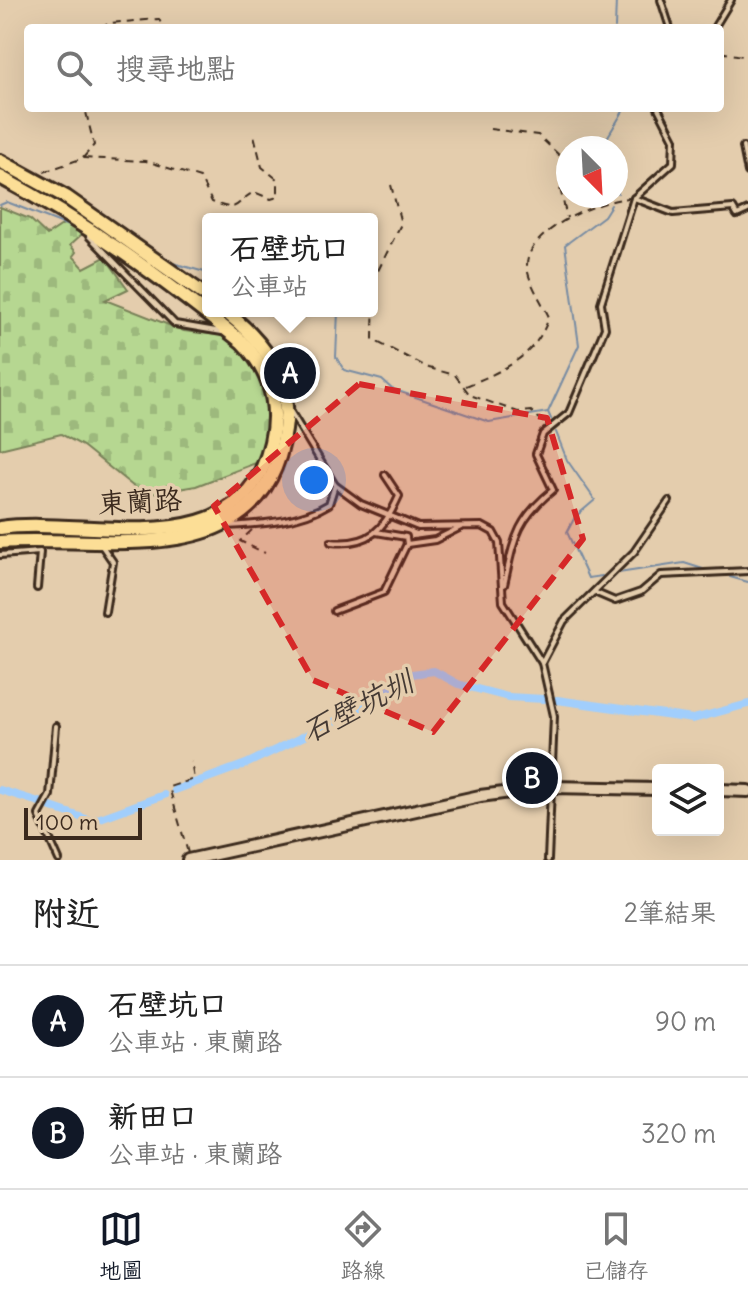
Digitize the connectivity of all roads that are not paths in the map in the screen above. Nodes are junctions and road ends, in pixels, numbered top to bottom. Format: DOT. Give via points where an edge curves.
graph roads {
  1 [pos="661,0"];
  2 [pos="731,0"];
  3 [pos="669,24"];
  4 [pos="716,24"];
  5 [pos="660,112"];
  6 [pos="743,147"];
  7 [pos="0,161"];
  8 [pos="748,172"];
  9 [pos="0,177"];
  10 [pos="634,198"];
  11 [pos="748,210"];
  12 [pos="74,220"];
  13 [pos="202,293"];
  14 [pos="202,311"];
  15 [pos="210,317"];
  16 [pos="233,317"];
  17 [pos="231,333"];
  18 [pos="273,399"];
  19 [pos="287,407"];
  20 [pos="385,475"];
  21 [pos="335,485"];
  22 [pos="669,501"];
  23 [pos="391,515"];
  24 [pos="222,526"];
  25 [pos="461,526"];
  26 [pos="0,528"];
  27 [pos="376,532"];
  28 [pos="98,541"];
  29 [pos="0,542"];
  30 [pos="331,542"];
  31 [pos="407,544"];
  32 [pos="0,555"];
  33 [pos="748,571"];
  34 [pos="37,588"];
  35 [pos="503,591"];
  36 [pos="594,592"];
  37 [pos="334,611"];
  38 [pos="105,612"];
  39 [pos="542,663"];
  40 [pos="56,726"];
  41 [pos="550,787"];
  42 [pos="652,789"];
  43 [pos="724,790"];
  44 [pos="748,791"];
  45 [pos="59,860"];
  46 [pos="189,860"];
  47 [pos="548,860"];
  1 -- 3 [label="lane"];
  2 -- 4 [label="lane"];
  5 -- 10 [label="lane" via="674,139 673,163"];
  6 -- 8 [label="lane"];
  7 -- 13 [label="main road" via="144,250"];
  9 -- 12 [label="main road, 東蘭路"];
  10 -- 11 [label="lane" via="673,213 733,208 737,215"];
  10 -- 35 [label="lane" via="601,303 605,328 569,413 548,430 536,454 553,490 536,503 515,533"];
  12 -- 14 [label="main road, 東蘭路"];
  12 -- 17 [label="lane" via="175,324"];
  15 -- 17 [label="main road, 東蘭路"];
  16 -- 19 [label="main road, 東蘭路" via="265,349 284,387"];
  17 -- 18 [label="main road, 東蘭路" via="255,355"];
  18 -- 19 [label="lane"];
  18 -- 26 [label="main road, 東蘭路" via="274,427 260,469 237,499 209,518 169,530"];
  19 -- 21 [label="lane"];
  19 -- 24 [label="main road, 東蘭路" via="280,456 270,478 255,500"];
  20 -- 23 [label="lane" via="399,496"];
  21 -- 23 [label="lane" via="361,504"];
  21 -- 24 [label="lane, 東蘭路" via="329,504 318,511"];
  22 -- 36 [label="lane" via="634,552"];
  23 -- 25 [label="lane" via="418,527"];
  23 -- 27 [label="lane"];
  24 -- 28 [label="main road, 東蘭路" via="171,541"];
  25 -- 31 [label="lane" via="435,540"];
  25 -- 35 [label="lane" via="493,532 499,543"];
  27 -- 30 [label="lane" via="352,545"];
  27 -- 31 [label="lane" via="406,537"];
  28 -- 29 [label="main road, 東蘭路"];
  28 -- 38 [label="lane" via="113,562"];
  31 -- 37 [label="lane" via="384,592"];
  32 -- 34 [label="lane" via="40,552"];
  33 -- 36 [label="lane" via="661,575 641,592 615,601"];
  35 -- 39 [label="lane" via="503,602"];
  36 -- 39 [label="lane" via="564,621"];
  39 -- 41 [label="lane" via="554,716"];
  40 -- 45 [label="lane" via="50,795 39,815"];
  41 -- 42 [label="street"];
  41 -- 46 [label="street" via="480,796"];
  41 -- 47 [label="lane"];
  43 -- 44 [label="street"];
}
